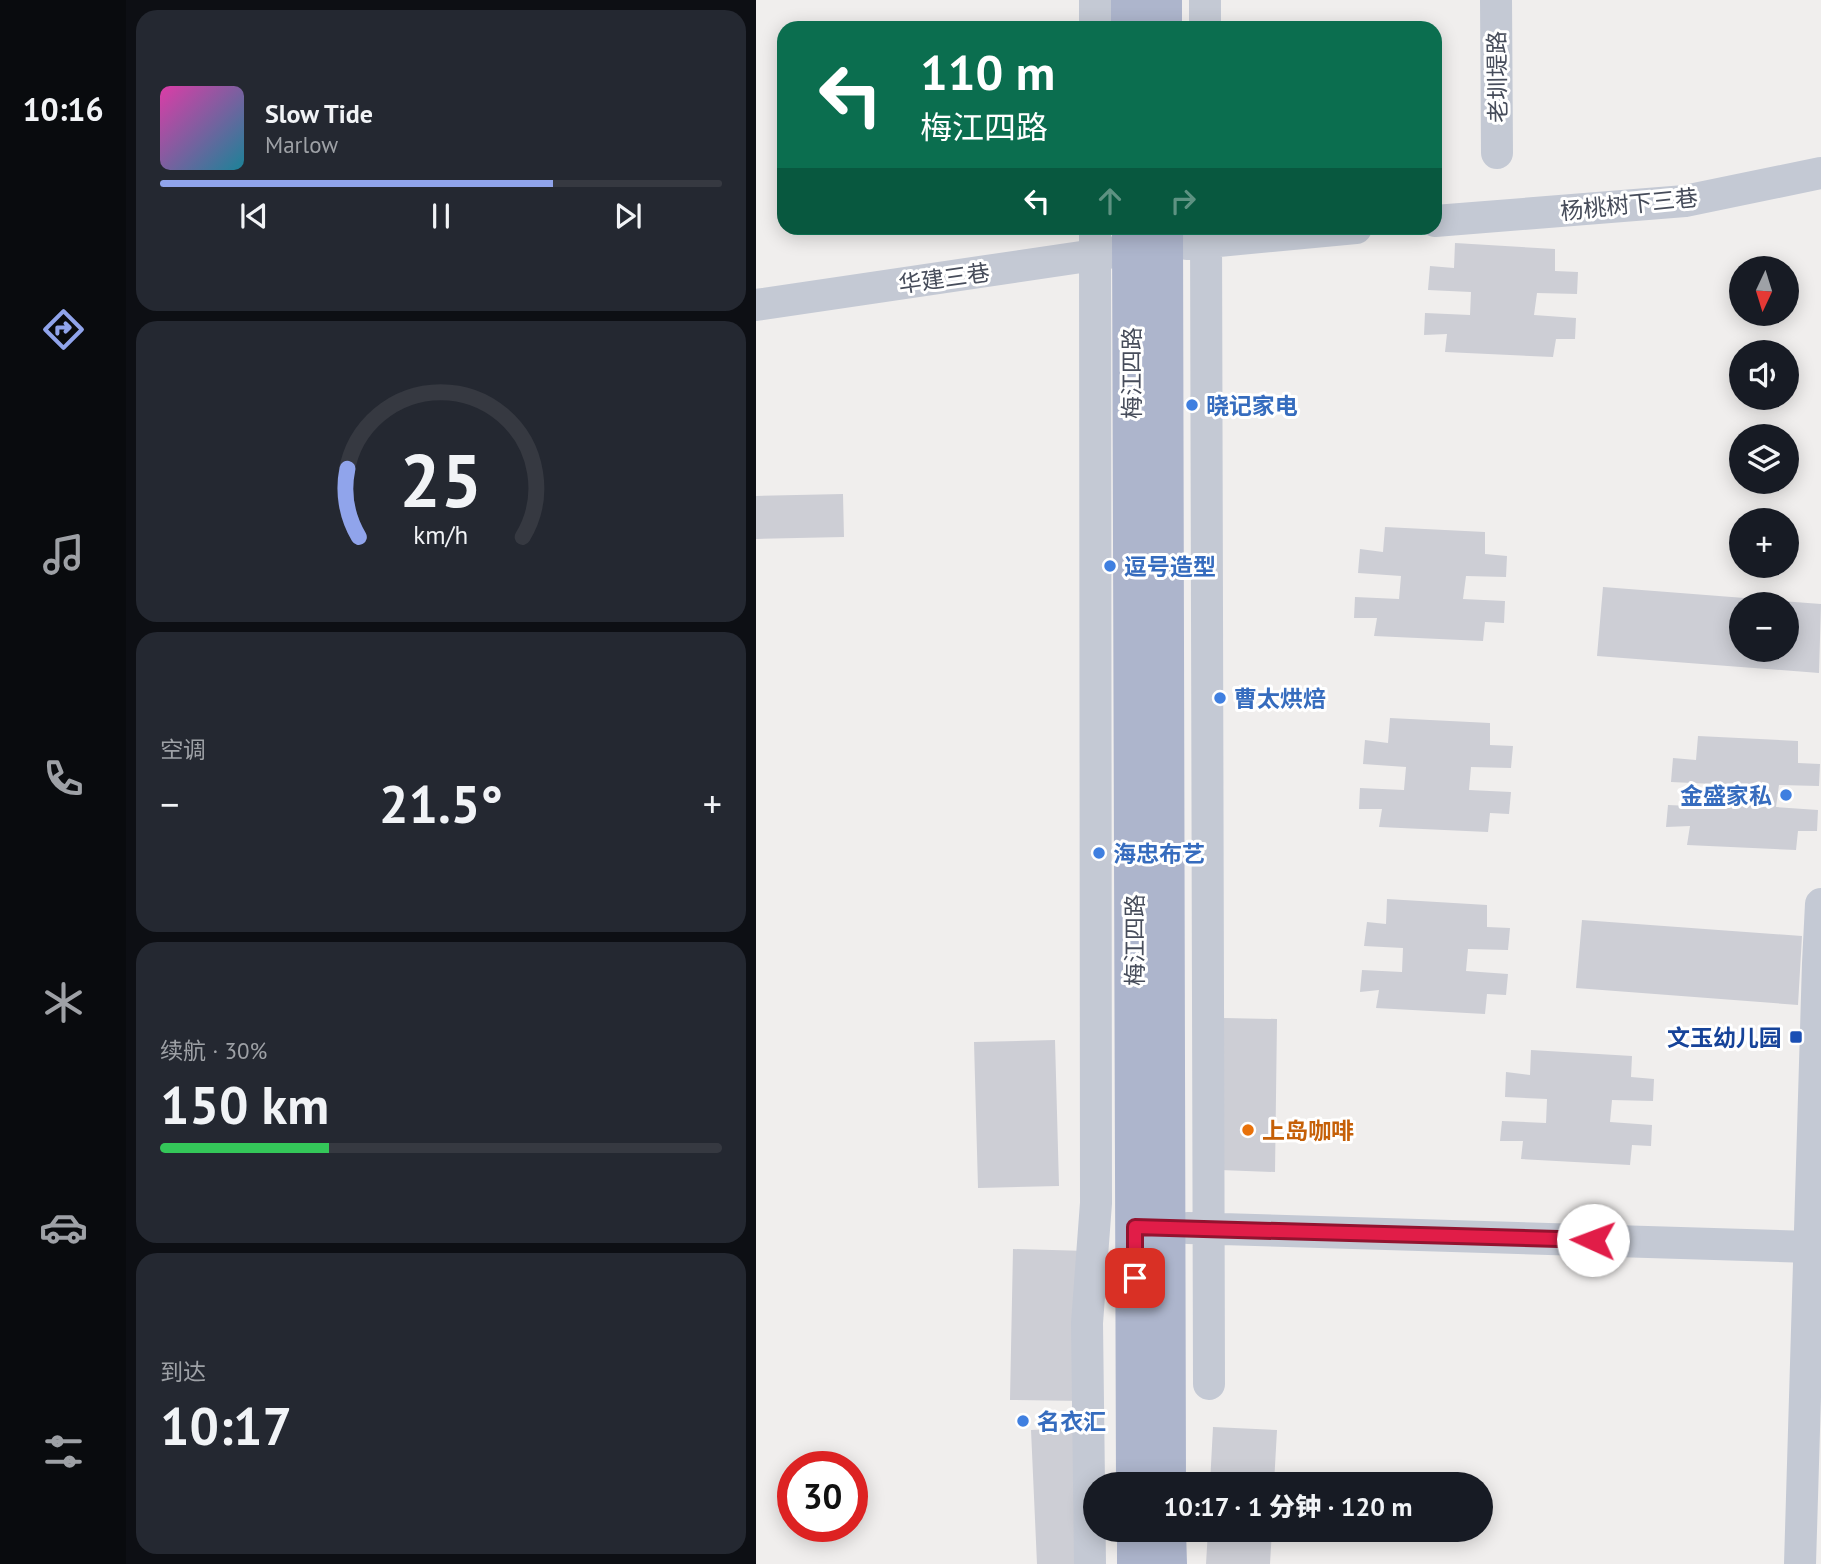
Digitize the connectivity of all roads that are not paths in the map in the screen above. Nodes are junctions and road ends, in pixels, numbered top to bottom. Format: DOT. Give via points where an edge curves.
graph roads {
  1 [pos="1095,0"];
  2 [pos="1130,0"];
  3 [pos="1163,0"];
  4 [pos="1205,0"];
  5 [pos="1496,0"];
  6 [pos="1095,21"];
  7 [pos="1130,21"];
  8 [pos="1163,21"];
  9 [pos="1205,21"];
  10 [pos="1497,153"];
  11 [pos="1821,173"];
  12 [pos="1442,220"];
  13 [pos="1095,235"];
  14 [pos="1164,235"];
  15 [pos="1206,235"];
  16 [pos="1213,235"];
  17 [pos="1131,239"];
  18 [pos="756,305"];
  19 [pos="1821,904"];
  20 [pos="1819,963"];
  21 [pos="1135,1227"];
  22 [pos="1809,1247"];
  23 [pos="1209,1384"];
  24 [pos="1135,1472"];
  25 [pos="1167,1472"];
  26 [pos="1136,1542"];
  27 [pos="1167,1542"];
  28 [pos="1090,1564"];
  29 [pos="1136,1564"];
  30 [pos="1167,1564"];
  31 [pos="1800,1564"];
  1 -- 6 [label="street"];
  2 -- 7 [label="main road"];
  3 -- 8 [label="main road"];
  4 -- 9 [label="street"];
  5 -- 10 [label="street, 老圳堤路"];
  11 -- 12 [label="street, 杨桃树下三巷" via="1685,201"];
  13 -- 28 [label="street" via="1096,1203 1087,1323"];
  14 -- 25 [label="main road, 梅江四路"];
  15 -- 23 [label="street"];
  16 -- 17 [label="street"];
  17 -- 18 [label="street, 华建三巷"];
  17 -- 21 [label="main road, 梅江四路"];
  19 -- 20 [label="street"];
  20 -- 22 [label="street"];
  21 -- 22 [label="street"];
  21 -- 24 [label="main road, 梅江四路"];
  22 -- 31 [label="street"];
  26 -- 29 [label="main road"];
  27 -- 30 [label="main road"];
}
